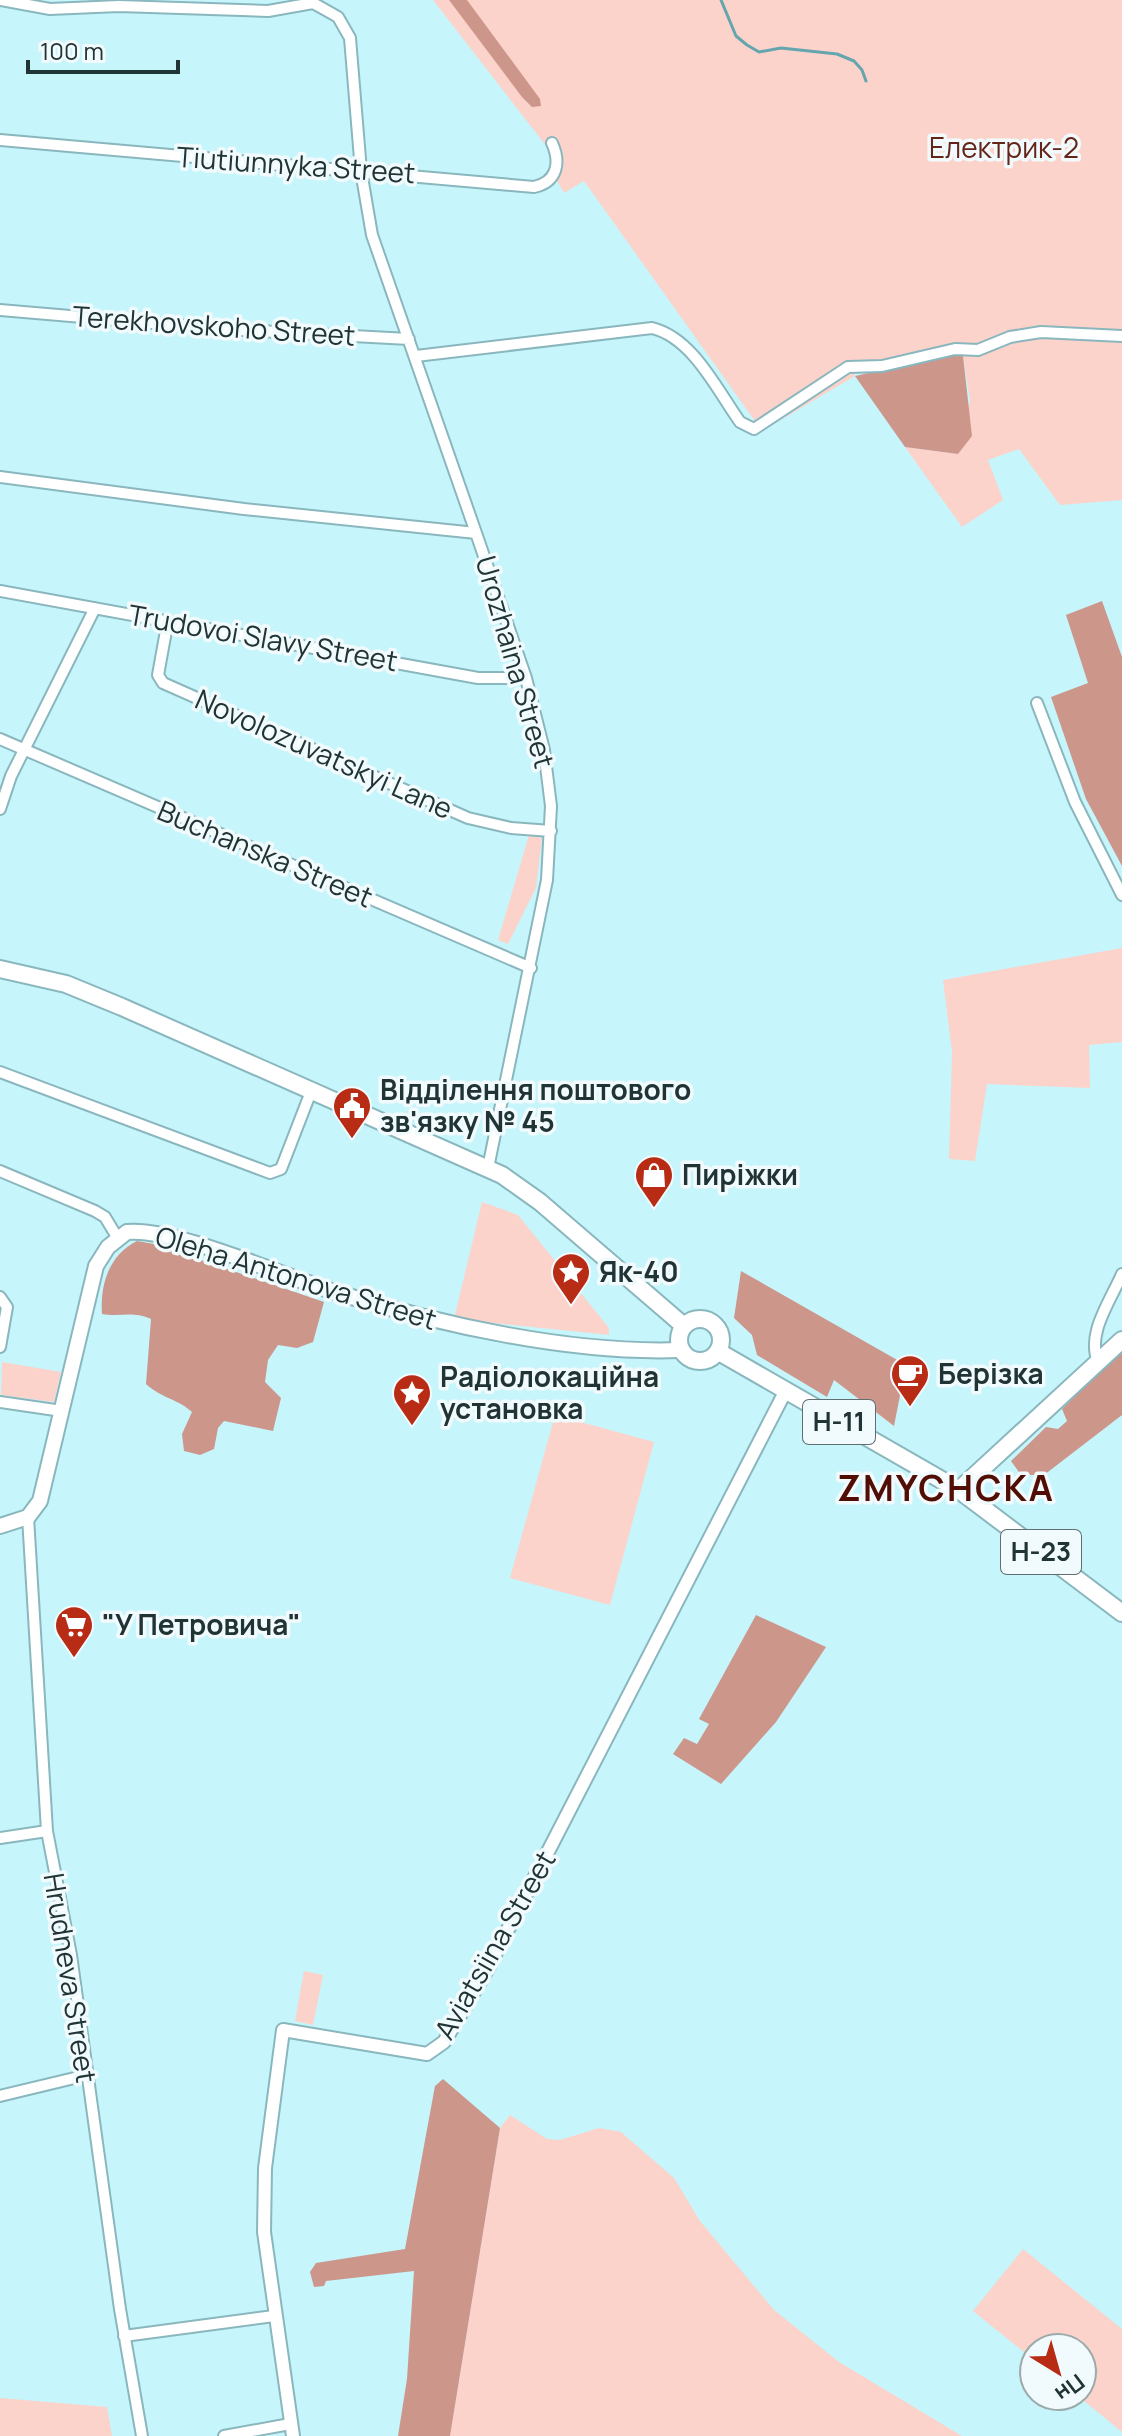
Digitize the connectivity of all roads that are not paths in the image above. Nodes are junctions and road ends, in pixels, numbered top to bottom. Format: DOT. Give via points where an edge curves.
graph roads {
  1 [pos="1,0"];
  2 [pos="312,2"];
  3 [pos="0,140"];
  4 [pos="552,143"];
  5 [pos="361,171"];
  6 [pos="0,310"];
  7 [pos="1122,336"];
  8 [pos="409,339"];
  9 [pos="416,356"];
  10 [pos="0,477"];
  11 [pos="476,533"];
  12 [pos="0,591"];
  13 [pos="95,608"];
  14 [pos="168,620"];
  15 [pos="526,678"];
  16 [pos="1037,703"];
  17 [pos="0,739"];
  18 [pos="24,750"];
  19 [pos="0,809"];
  20 [pos="551,831"];
  21 [pos="1122,895"];
  22 [pos="531,968"];
  23 [pos="0,969"];
  24 [pos="0,1072"];
  25 [pos="312,1089"];
  26 [pos="488,1168"];
  27 [pos="0,1171"];
  28 [pos="117,1237"];
  29 [pos="1122,1274"];
  30 [pos="0,1297"];
  31 [pos="684,1326"];
  32 [pos="1122,1340"];
  33 [pos="0,1347"];
  34 [pos="680,1350"];
  35 [pos="719,1352"];
  36 [pos="1099,1364"];
  37 [pos="785,1392"];
  38 [pos="0,1402"];
  39 [pos="62,1411"];
  40 [pos="959,1490"];
  41 [pos="28,1517"];
  42 [pos="0,1526"];
  43 [pos="1122,1613"];
  44 [pos="47,1831"];
  45 [pos="0,1838"];
  46 [pos="87,2075"];
  47 [pos="0,2096"];
  48 [pos="274,2316"];
  49 [pos="124,2336"];
  50 [pos="291,2430"];
  51 [pos="142,2436"];
  52 [pos="224,2436"];
  1 -- 2 [label="street" via="50,9 268,11"];
  2 -- 5 [label="street" via="338,17 350,38"];
  3 -- 5 [label="street, Tiutiunnyka Street"];
  4 -- 5 [label="street, Tiutiunnyka Street" via="556,170 549,182 534,187"];
  5 -- 8 [label="street" via="379,259"];
  6 -- 8 [label="street, Terekhovskoho Street"];
  7 -- 9 [label="street" via="1041,332 978,350 848,367 754,429 740,422 681,343 664,331 639,327"];
  8 -- 9 [label="street"];
  9 -- 11 [label="street"];
  10 -- 11 [label="street, Urozhaina Street"];
  11 -- 15 [label="street, Urozhaina Street"];
  12 -- 13 [label="street, Trudovoi Slavy Street"];
  13 -- 14 [label="street, Trudovoi Slavy Street"];
  13 -- 18 [label="street"];
  14 -- 15 [label="street, Trudovoi Slavy Street" via="478,678"];
  14 -- 20 [label="street, Novolozuvatskyi Lane" via="158,675 163,683 468,818"];
  15 -- 20 [label="street, Urozhaina Street" via="549,779"];
  16 -- 21 [label="street" via="1075,802"];
  17 -- 18 [label="street, Buchanska Street"];
  18 -- 19 [label="street"];
  18 -- 22 [label="street, Buchanska Street"];
  20 -- 22 [label="street, Urozhaina Street"];
  22 -- 26 [label="street, Urozhaina Street"];
  23 -- 25 [label="main road" via="66,984"];
  24 -- 25 [label="street" via="270,1173 281,1169"];
  25 -- 26 [label="main road"];
  26 -- 31 [label="main road" via="540,1202"];
  27 -- 28 [label="street" via="95,1211"];
  28 -- 34 [label="main road, Oleha Antonova Street" via="137,1231 157,1234 451,1325 638,1351"];
  28 -- 39 [label="main road, Oleha Antonova Street" via="96,1266"];
  29 -- 36 [label="street" via="1095,1334 1092,1348"];
  30 -- 33 [label="street" via="7,1307"];
  31 -- 34 [label="main road"];
  31 -- 35 [label="main road" via="704,1319 714,1323 720,1331"];
  32 -- 36 [label="main road"];
  34 -- 35 [label="main road" via="698,1362"];
  35 -- 37 [label="main road, Н-11"];
  36 -- 40 [label="main road"];
  37 -- 40 [label="main road, Н-11"];
  37 -- 48 [label="street, Aviatsiina Street" via="494,1956 444,2042 427,2054 283,2030 265,2168 264,2232"];
  38 -- 39 [label="street"];
  39 -- 41 [label="main road, Oleha Antonova Street" via="40,1501"];
  40 -- 43 [label="main road, Н-23"];
  41 -- 42 [label="main road"];
  41 -- 44 [label="street, Hrudneva Street"];
  44 -- 45 [label="street"];
  44 -- 46 [label="street, Hrudneva Street"];
  46 -- 47 [label="street"];
  46 -- 49 [label="street, Hrudneva Street"];
  48 -- 49 [label="street"];
  48 -- 50 [label="street, Aviatsiina Street"];
  49 -- 51 [label="street, Hrudneva Street"];
  50 -- 52 [label="street"];
}
